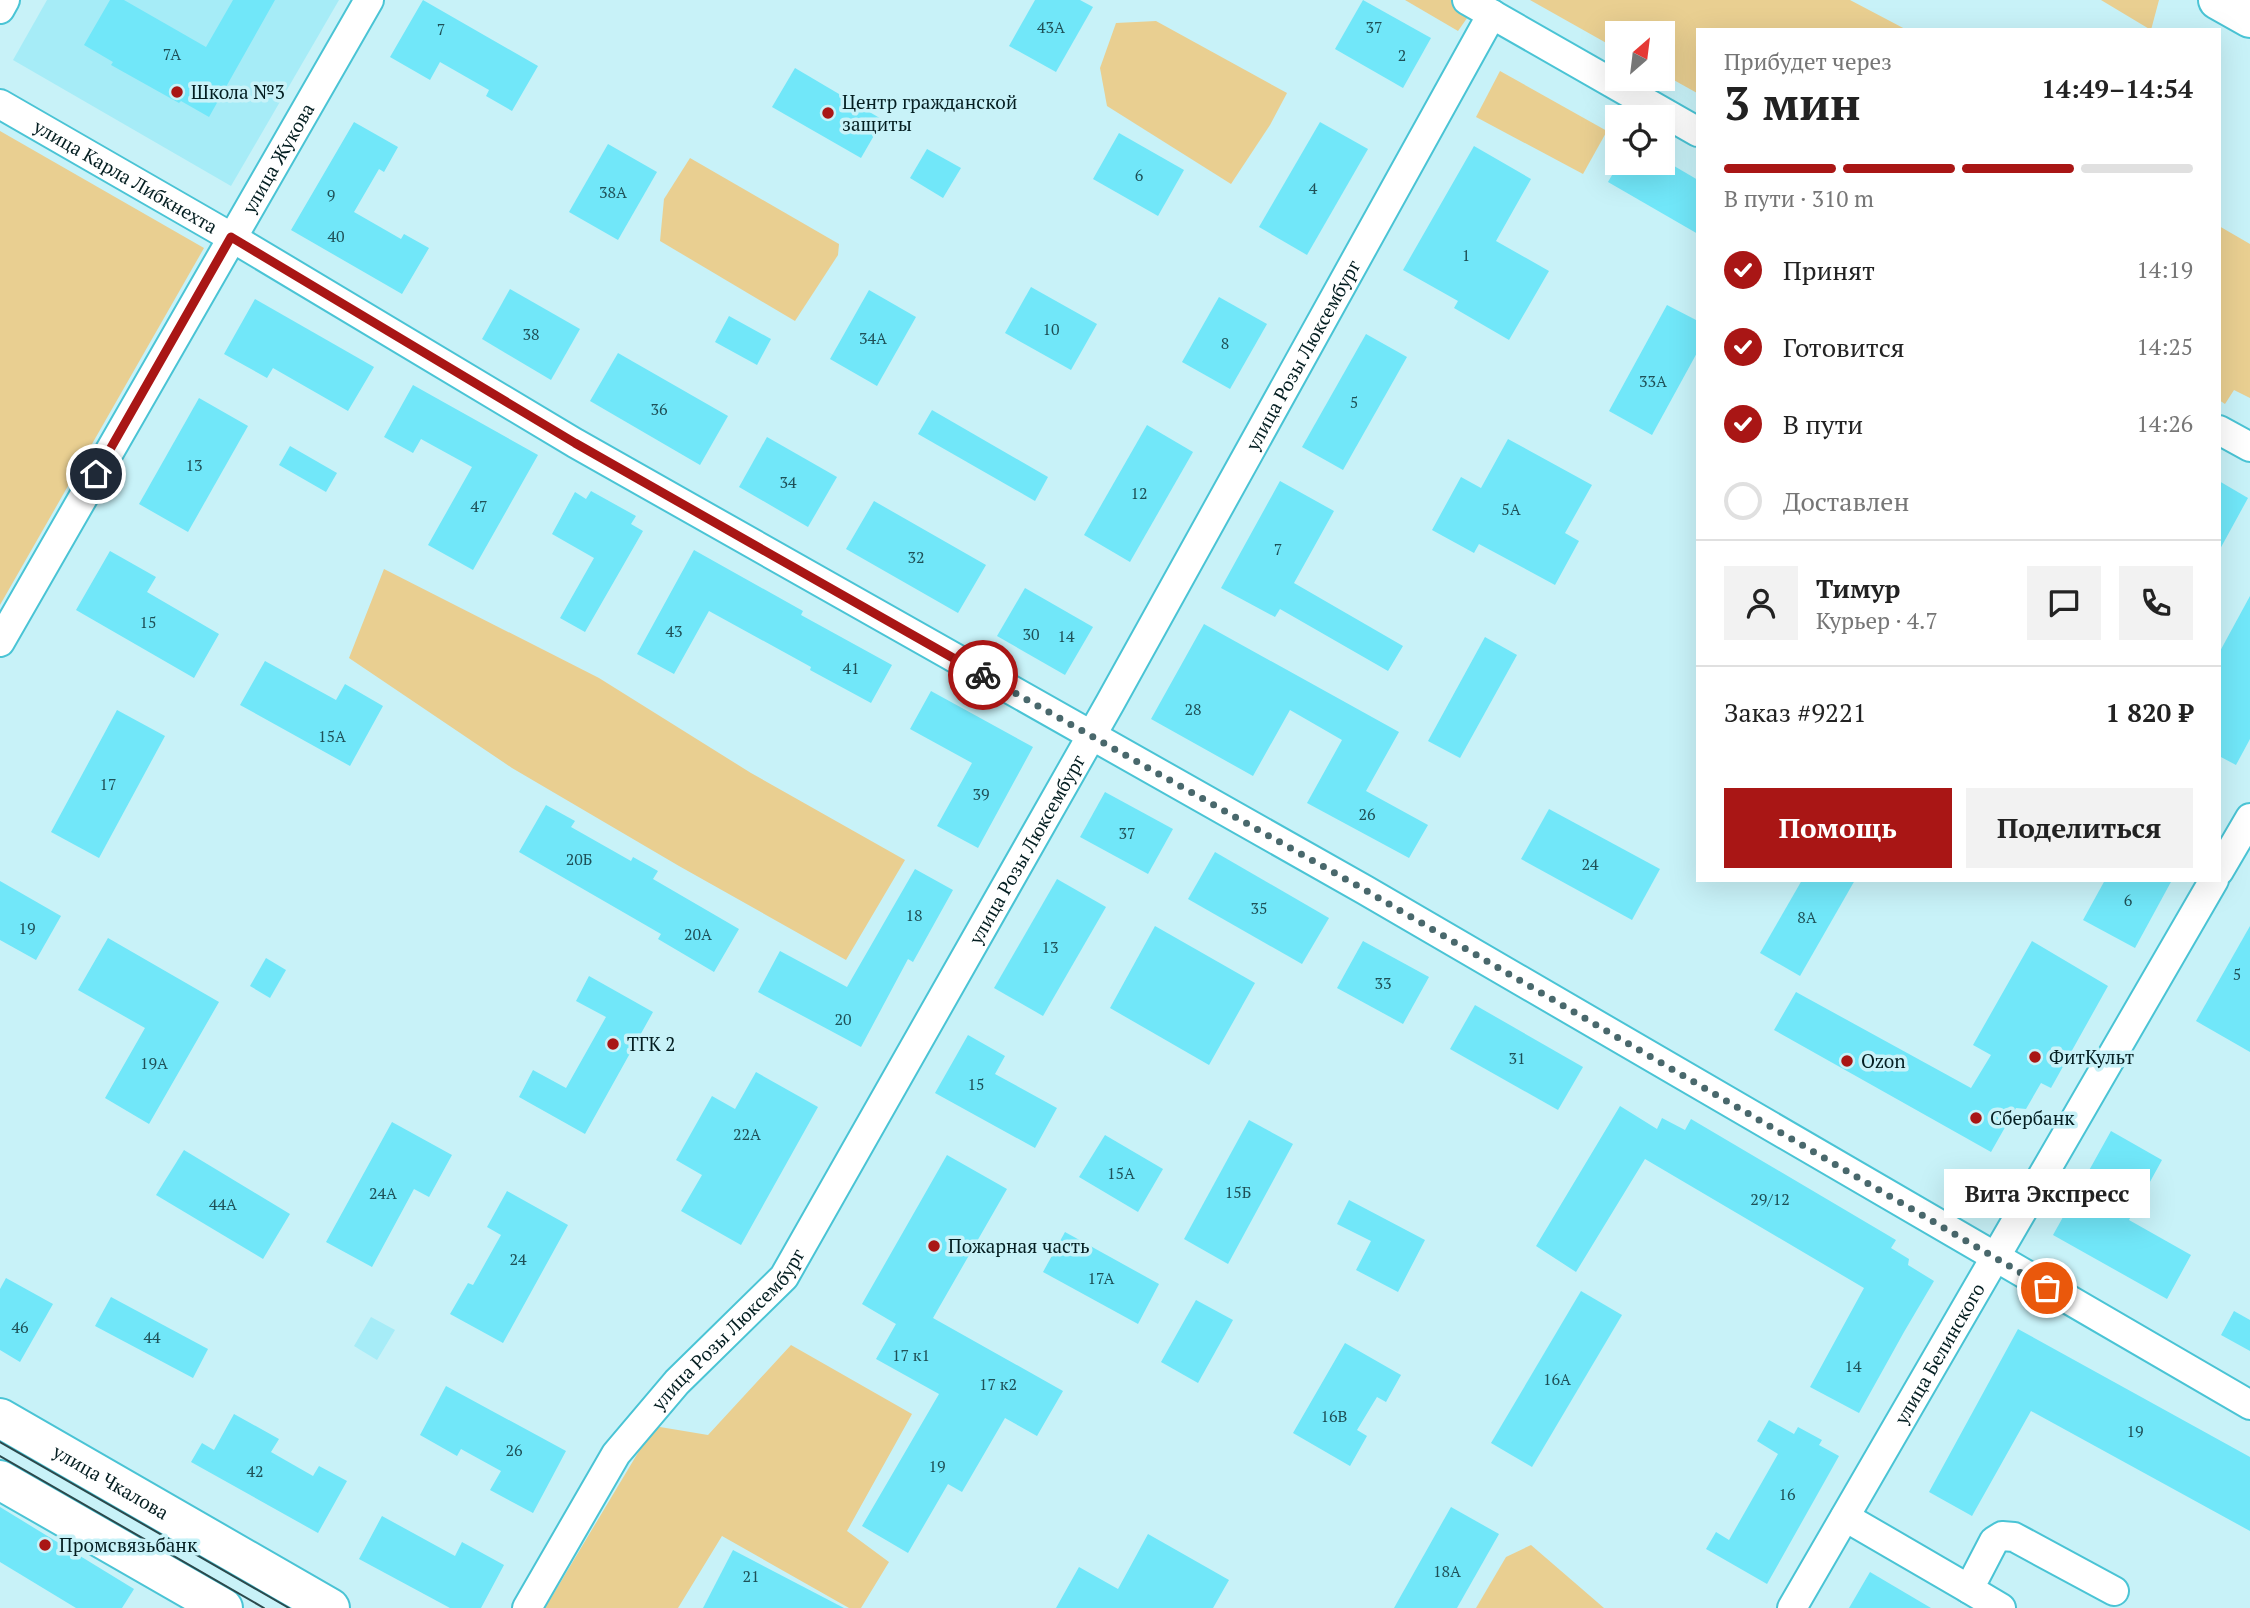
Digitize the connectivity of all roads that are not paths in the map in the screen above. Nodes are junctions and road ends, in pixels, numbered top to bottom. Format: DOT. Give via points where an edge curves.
graph roads {
  1 [pos="5,0"];
  2 [pos="369,0"];
  3 [pos="1468,0"];
  4 [pos="2218,0"];
  5 [pos="0,9"];
  6 [pos="1492,14"];
  7 [pos="2250,18"];
  8 [pos="0,104"];
  9 [pos="1696,131"];
  10 [pos="231,237"];
  11 [pos="2221,430"];
  12 [pos="2250,447"];
  13 [pos="0,642"];
  14 [pos="1090,736"];
  15 [pos="2250,818"];
  16 [pos="2221,868"];
  17 [pos="2213,882"];
  18 [pos="1995,1258"];
  19 [pos="2250,1405"];
  20 [pos="0,1418"];
  21 [pos="0,1480"];
  22 [pos="1845,1517"];
  23 [pos="1969,1589"];
  24 [pos="2113,1591"];
  25 [pos="223,1608"];
  26 [pos="330,1608"];
  27 [pos="527,1608"];
  28 [pos="1792,1608"];
  29 [pos="2001,1608"];
  1 -- 5 [label="street"];
  2 -- 10 [label="street, улица Жукова"];
  3 -- 6 [label="street"];
  4 -- 7 [label="main road"];
  6 -- 9 [label="street"];
  6 -- 14 [label="street, улица Розы Люксембург"];
  8 -- 10 [label="street, улица Карла Либкнехта"];
  10 -- 13 [label="street, улица Жукова"];
  10 -- 14 [label="street, улица Карла Либкнехта" via="575,443"];
  11 -- 12 [label="street"];
  14 -- 18 [label="street, улица Карла Либкнехта" via="1365,890"];
  14 -- 27 [label="street, улица Розы Люксембург" via="784,1277 677,1382 616,1454"];
  15 -- 16 [label="street"];
  17 -- 18 [label="street, улица Белинского"];
  18 -- 19 [label="street, улица Карла Либкнехта"];
  18 -- 22 [label="street, улица Белинского"];
  20 -- 26 [label="main road, улица Чкалова"];
  21 -- 25 [label="main road"];
  22 -- 23 [label="street"];
  22 -- 28 [label="street, улица Белинского"];
  23 -- 24 [label="street" via="1994,1541 2002,1536 2014,1537"];
  23 -- 29 [label="street"];
}
